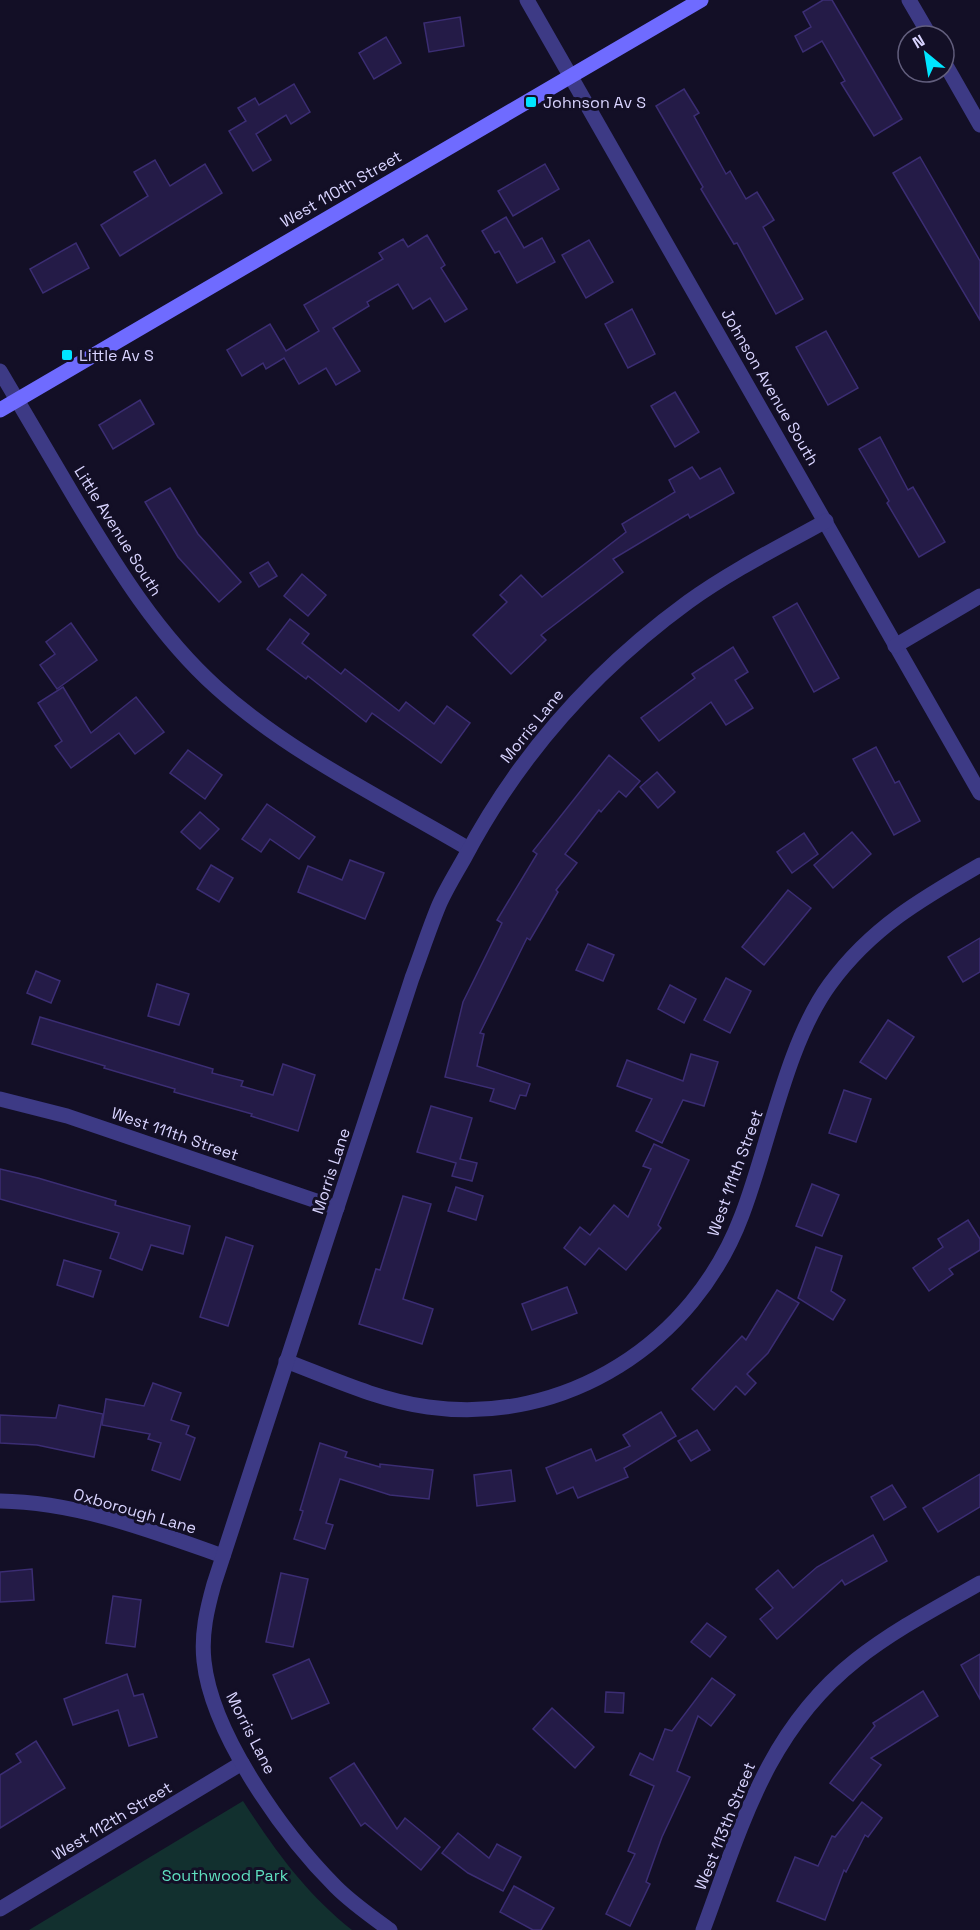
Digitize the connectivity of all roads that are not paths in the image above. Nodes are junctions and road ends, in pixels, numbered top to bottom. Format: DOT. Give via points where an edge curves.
graph roads {
  1 [pos="527,0"];
  2 [pos="701,0"];
  3 [pos="909,0"];
  4 [pos="923,24"];
  5 [pos="571,76"];
  6 [pos="956,83"];
  7 [pos="980,125"];
  8 [pos="0,371"];
  9 [pos="17,400"];
  10 [pos="0,410"];
  11 [pos="826,521"];
  12 [pos="980,596"];
  13 [pos="895,646"];
  14 [pos="980,793"];
  15 [pos="469,849"];
  16 [pos="980,865"];
  17 [pos="0,1099"];
  18 [pos="337,1208"];
  19 [pos="286,1361"];
  20 [pos="0,1501"];
  21 [pos="224,1556"];
  22 [pos="980,1583"];
  23 [pos="242,1763"];
  24 [pos="0,1909"];
  25 [pos="390,1930"];
  26 [pos="703,1930"];
  1 -- 5 [label="street, Johnson Avenue South"];
  2 -- 5 [label="street, West 110th Street"];
  3 -- 4 [label="street"];
  5 -- 9 [label="street, West 110th Street"];
  5 -- 11 [label="street, Johnson Avenue South"];
  6 -- 7 [label="street"];
  8 -- 9 [label="street, Little Avenue South"];
  9 -- 10 [label="street, West 110th Street"];
  9 -- 15 [label="street, Little Avenue South" via="132,593 217,688 285,738"];
  11 -- 13 [label="street, Johnson Avenue South"];
  11 -- 15 [label="street, Morris Lane" via="690,601 626,650 570,706 520,766"];
  12 -- 13 [label="street"];
  13 -- 14 [label="street, Johnson Avenue South"];
  15 -- 18 [label="street, Morris Lane" via="440,904 412,978"];
  16 -- 19 [label="street, West 111th Street" via="897,914 861,946 829,985 804,1029 741,1217 720,1263 693,1302 659,1338 619,1368 574,1389 527,1403 478,1409 429,1407 380,1397"];
  17 -- 18 [label="street, West 111th Street" via="67,1116"];
  18 -- 19 [label="street, Morris Lane"];
  19 -- 21 [label="street, Morris Lane"];
  20 -- 21 [label="street, Oxborough Lane" via="76,1510"];
  21 -- 23 [label="street, Morris Lane" via="204,1622 204,1660 212,1699"];
  22 -- 26 [label="street, West 113th Street" via="856,1660 820,1692 789,1730 746,1814"];
  23 -- 24 [label="street, West 112th Street"];
  23 -- 25 [label="street, Morris Lane" via="296,1843 338,1889"];
}
